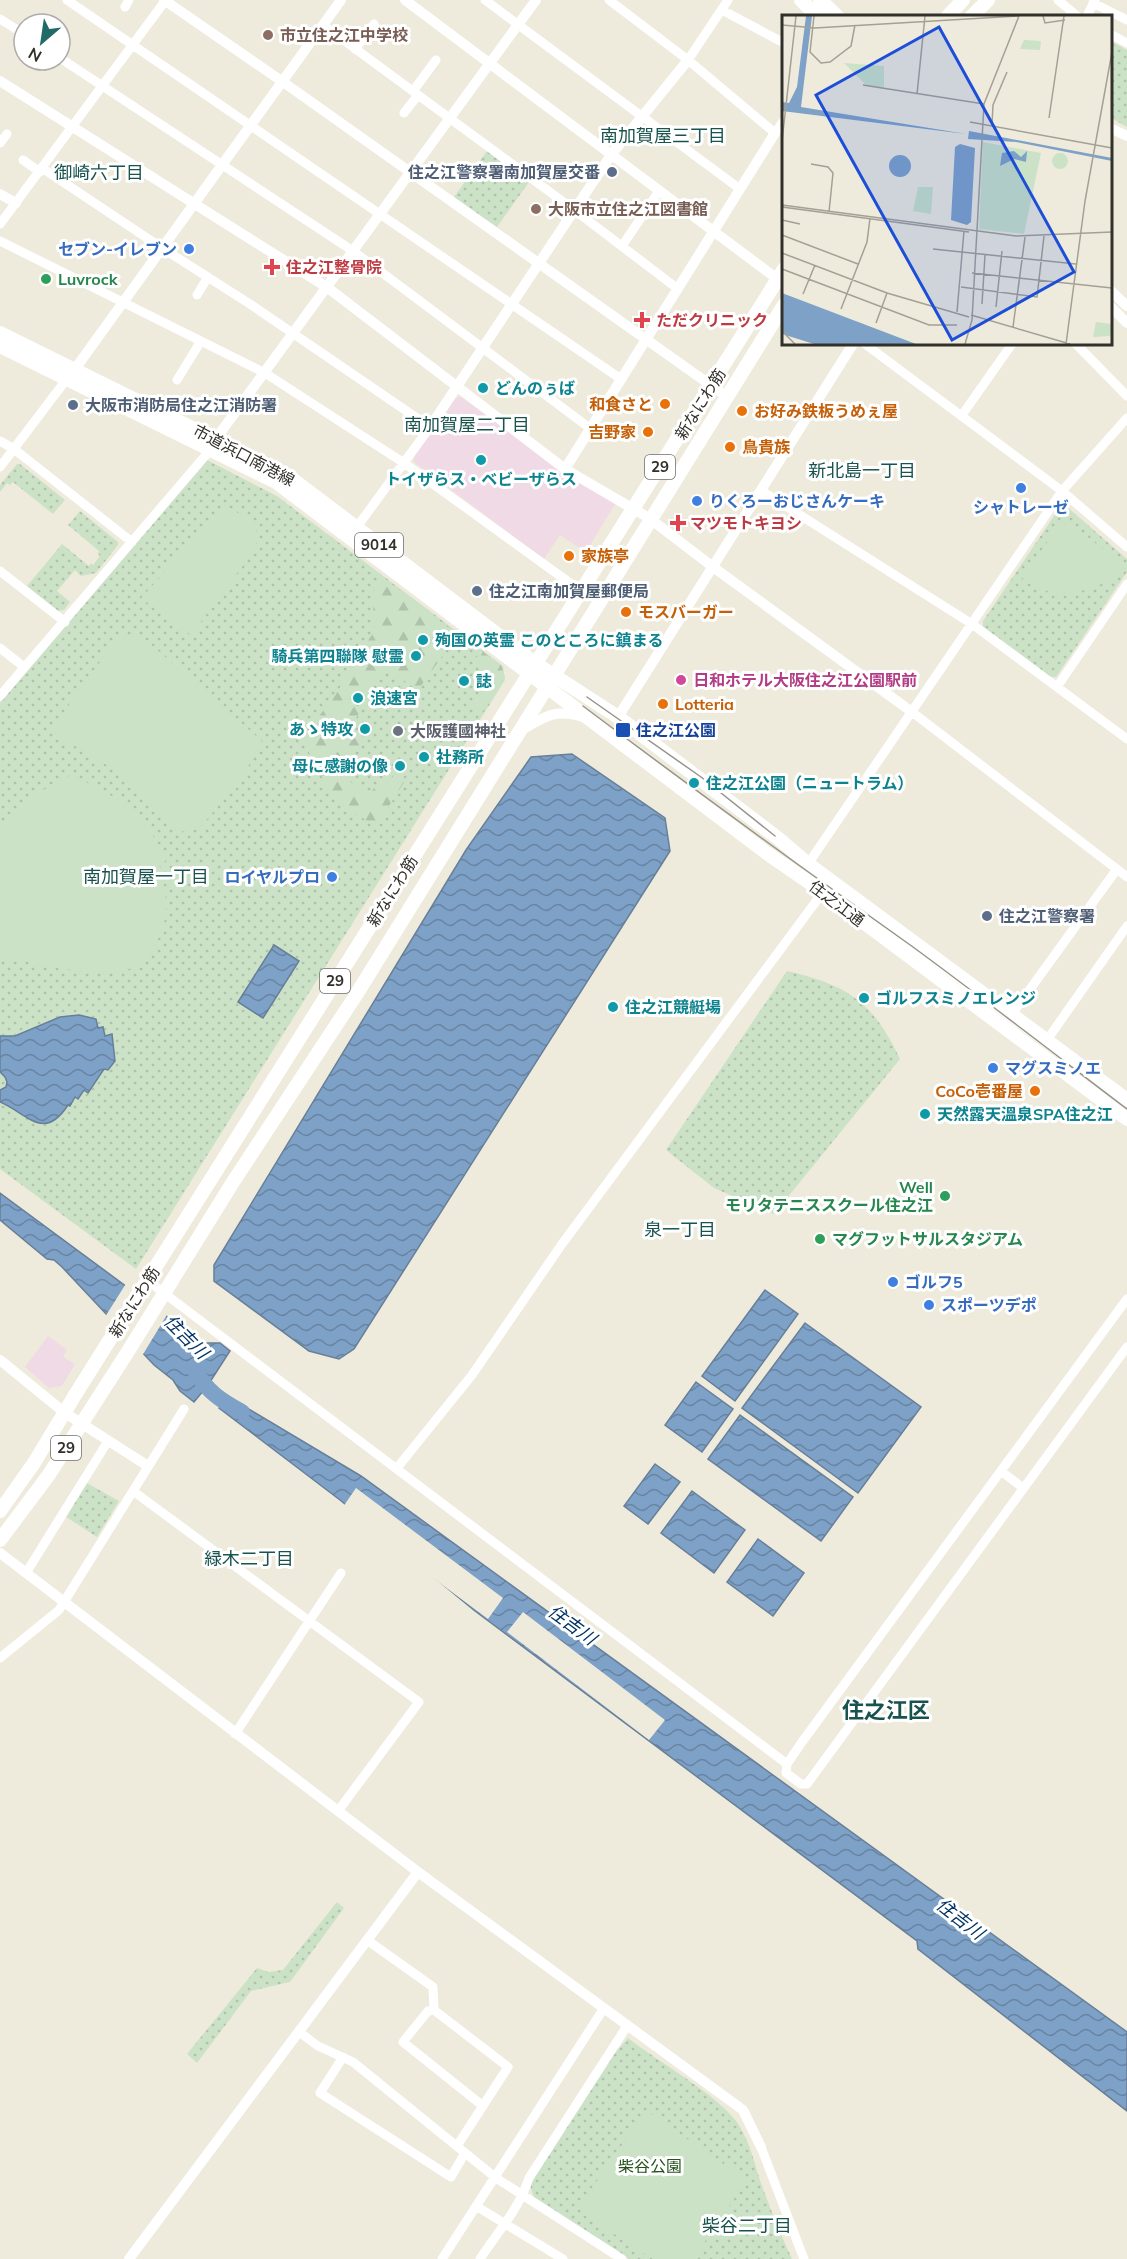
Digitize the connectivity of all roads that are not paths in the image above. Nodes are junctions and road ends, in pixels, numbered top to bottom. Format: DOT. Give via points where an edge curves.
graph roads {
  1 [pos="67,0"];
  2 [pos="341,0"];
  3 [pos="405,0"];
  4 [pos="485,0"];
  5 [pos="536,0"];
  6 [pos="609,0"];
  7 [pos="728,0"];
  8 [pos="801,0"];
  9 [pos="820,0"];
  10 [pos="963,0"];
  11 [pos="988,0"];
  12 [pos="1058,0"];
  13 [pos="165,1"];
  14 [pos="1094,2"];
  15 [pos="722,10"];
  16 [pos="816,15"];
  17 [pos="836,15"];
  18 [pos="949,15"];
  19 [pos="973,15"];
  20 [pos="1074,15"];
  21 [pos="1127,21"];
  22 [pos="374,24"];
  23 [pos="323,25"];
  24 [pos="518,25"];
  25 [pos="1112,35"];
  26 [pos="782,42"];
  27 [pos="1127,43"];
  28 [pos="134,45"];
  29 [pos="355,49"];
  30 [pos="436,60"];
  31 [pos="688,60"];
  32 [pos="489,63"];
  33 [pos="72,66"];
  34 [pos="0,81"];
  35 [pos="283,82"];
  36 [pos="102,86"];
  37 [pos="415,93"];
  38 [pos="404,113"];
  39 [pos="642,117"];
  40 [pos="449,118"];
  41 [pos="782,122"];
  42 [pos="252,126"];
  43 [pos="73,127"];
  44 [pos="1112,129"];
  45 [pos="775,133"];
  46 [pos="7,134"];
  47 [pos="1127,136"];
  48 [pos="0,143"];
  49 [pos="611,154"];
  50 [pos="23,160"];
  51 [pos="223,165"];
  52 [pos="41,170"];
  53 [pos="410,173"];
  54 [pos="740,189"];
  55 [pos="659,191"];
  56 [pos="0,194"];
  57 [pos="16,203"];
  58 [pos="194,203"];
  59 [pos="573,209"];
  60 [pos="380,214"];
  61 [pos="0,224"];
  62 [pos="714,232"];
  63 [pos="0,241"];
  64 [pos="622,246"];
  65 [pos="162,248"];
  66 [pos="353,251"];
  67 [pos="537,264"];
  68 [pos="208,277"];
  69 [pos="781,277"];
  70 [pos="328,288"];
  71 [pos="678,289"];
  72 [pos="1112,292"];
  73 [pos="197,295"];
  74 [pos="123,302"];
  75 [pos="512,305"];
  76 [pos="1127,306"];
  77 [pos="782,307"];
  78 [pos="1112,308"];
  79 [pos="1127,322"];
  80 [pos="0,333"];
  81 [pos="293,334"];
  82 [pos="645,340"];
  83 [pos="201,341"];
  84 [pos="852,345"];
  85 [pos="866,345"];
  86 [pos="1011,345"];
  87 [pos="1077,345"];
  88 [pos="0,346"];
  89 [pos="484,348"];
  90 [pos="265,373"];
  91 [pos="70,374"];
  92 [pos="621,379"];
  93 [pos="177,380"];
  94 [pos="711,386"];
  95 [pos="458,389"];
  96 [pos="726,396"];
  97 [pos="1127,396"];
  98 [pos="962,415"];
  99 [pos="1127,418"];
  100 [pos="430,427"];
  101 [pos="591,429"];
  102 [pos="0,441"];
  103 [pos="213,444"];
  104 [pos="14,449"];
  105 [pos="404,463"];
  106 [pos="0,467"];
  107 [pos="565,469"];
  108 [pos="762,491"];
  109 [pos="1062,491"];
  110 [pos="632,508"];
  111 [pos="649,518"];
  112 [pos="353,533"];
  113 [pos="132,542"];
  114 [pos="1127,547"];
  115 [pos="713,567"];
  116 [pos="0,571"];
  117 [pos="1127,584"];
  118 [pos="581,591"];
  119 [pos="65,622"];
  120 [pos="972,624"];
  121 [pos="0,648"];
  122 [pos="24,667"];
  123 [pos="532,668"];
  124 [pos="551,681"];
  125 [pos="1057,687"];
  126 [pos="0,696"];
  127 [pos="912,712"];
  128 [pos="618,717"];
  129 [pos="592,720"];
  130 [pos="520,731"];
  131 [pos="1127,739"];
  132 [pos="808,864"];
  133 [pos="1117,869"];
  134 [pos="1127,877"];
  135 [pos="823,892"];
  136 [pos="1127,926"];
  137 [pos="1012,1014"];
  138 [pos="1047,1040"];
  139 [pos="1127,1100"];
  140 [pos="1127,1119"];
  141 [pos="145,1286"];
  142 [pos="162,1297"];
  143 [pos="1127,1299"];
  144 [pos="1127,1347"];
  145 [pos="1,1364"];
  146 [pos="184,1409"];
  147 [pos="65,1413"];
  148 [pos="81,1423"];
  149 [pos="108,1441"];
  150 [pos="148,1466"];
  151 [pos="398,1468"];
  152 [pos="1000,1471"];
  153 [pos="1023,1488"];
  154 [pos="133,1491"];
  155 [pos="0,1511"];
  156 [pos="0,1540"];
  157 [pos="0,1553"];
  158 [pos="26,1573"];
  159 [pos="341,1574"];
  160 [pos="64,1602"];
  161 [pos="310,1621"];
  162 [pos="0,1658"];
  163 [pos="235,1734"];
  164 [pos="787,1764"];
  165 [pos="338,1811"];
  166 [pos="418,1872"];
  167 [pos="367,1940"];
  168 [pos="604,2008"];
  169 [pos="434,2010"];
  170 [pos="627,2026"];
  171 [pos="299,2032"];
  172 [pos="343,2057"];
  173 [pos="483,2106"];
  174 [pos="457,2146"];
  175 [pos="760,2147"];
  176 [pos="465,2153"];
  177 [pos="496,2178"];
  178 [pos="523,2196"];
  179 [pos="476,2206"];
  180 [pos="507,2223"];
  181 [pos="129,2259"];
  182 [pos="442,2259"];
  183 [pos="480,2259"];
  184 [pos="563,2259"];
  185 [pos="622,2259"];
  186 [pos="804,2259"];
  1 -- 28 [label="street"];
  2 -- 23 [label="street"];
  3 -- 32 [label="street"];
  4 -- 24 [label="street"];
  5 -- 24 [label="street"];
  6 -- 31 [label="street"];
  7 -- 15 [label="street"];
  8 -- 16 [label="main road"];
  9 -- 17 [label="main road"];
  10 -- 18 [label="main road"];
  11 -- 19 [label="main road"];
  12 -- 20 [label="street"];
  13 -- 28 [label="street"];
  13 -- 35 [label="street"];
  14 -- 21 [label="street"];
  15 -- 26 [label="street"];
  15 -- 31 [label="street"];
  22 -- 29 [label="street"];
  23 -- 29 [label="street"];
  23 -- 35 [label="street"];
  24 -- 32 [label="street"];
  24 -- 39 [label="street"];
  25 -- 27 [label="street"];
  28 -- 36 [label="street"];
  28 -- 42 [label="street"];
  29 -- 37 [label="street"];
  30 -- 37 [label="street"];
  31 -- 39 [label="street"];
  31 -- 45 [label="street"];
  32 -- 40 [label="street"];
  32 -- 49 [label="street"];
  33 -- 36 [label="street"];
  34 -- 43 [label="street"];
  35 -- 42 [label="street"];
  35 -- 53 [label="street"];
  36 -- 43 [label="street"];
  36 -- 51 [label="street"];
  37 -- 38 [label="street"];
  37 -- 40 [label="street"];
  39 -- 49 [label="street"];
  39 -- 54 [label="street"];
  40 -- 53 [label="street"];
  40 -- 59 [label="street"];
  41 -- 45 [label="street"];
  42 -- 51 [label="street"];
  42 -- 60 [label="street"];
  43 -- 52 [label="street"];
  43 -- 58 [label="street"];
  44 -- 47 [label="street"];
  45 -- 54 [label="street"];
  46 -- 48 [label="street"];
  49 -- 55 [label="street"];
  49 -- 59 [label="street"];
  50 -- 52 [label="street"];
  51 -- 58 [label="street"];
  51 -- 66 [label="street"];
  52 -- 57 [label="street"];
  52 -- 65 [label="street"];
  53 -- 60 [label="street"];
  53 -- 67 [label="street"];
  54 -- 62 [label="street"];
  55 -- 62 [label="street"];
  55 -- 64 [label="street"];
  56 -- 57 [label="street"];
  57 -- 61 [label="street"];
  58 -- 65 [label="street"];
  58 -- 70 [label="street"];
  59 -- 64 [label="street"];
  59 -- 67 [label="street"];
  60 -- 66 [label="street"];
  60 -- 75 [label="street"];
  62 -- 69 [label="street"];
  62 -- 71 [label="street"];
  63 -- 74 [label="street"];
  64 -- 71 [label="street"];
  65 -- 68 [label="street"];
  65 -- 74 [label="street"];
  66 -- 70 [label="street"];
  66 -- 89 [label="street"];
  67 -- 75 [label="street"];
  67 -- 82 [label="street"];
  68 -- 73 [label="street"];
  68 -- 81 [label="street"];
  69 -- 94 [label="main road, 新なにわ筋 / 29"];
  70 -- 81 [label="street"];
  70 -- 95 [label="street"];
  71 -- 82 [label="street"];
  72 -- 76 [label="street"];
  74 -- 83 [label="street"];
  74 -- 91 [label="street"];
  75 -- 89 [label="street"];
  75 -- 92 [label="street"];
  77 -- 96 [label="main road, 新なにわ筋 / 29"];
  78 -- 79 [label="street"];
  80 -- 91 [label="main road, 市道浜口南港線 / 9014"];
  81 -- 90 [label="street"];
  81 -- 100 [label="street"];
  82 -- 92 [label="street"];
  82 -- 94 [label="street"];
  83 -- 90 [label="street"];
  83 -- 93 [label="street"];
  84 -- 108 [label="street"];
  85 -- 98 [label="street"];
  86 -- 98 [label="street"];
  87 -- 97 [label="street"];
  88 -- 91 [label="main road, 市道浜口南港線 / 9014"];
  89 -- 95 [label="street"];
  89 -- 101 [label="street"];
  90 -- 103 [label="street"];
  90 -- 105 [label="street"];
  91 -- 103 [label="main road, 市道浜口南港線 / 9014"];
  91 -- 104 [label="street"];
  92 -- 101 [label="street"];
  94 -- 96 [label="street"];
  94 -- 110 [label="main road, 新なにわ筋 / 29"];
  95 -- 100 [label="street"];
  95 -- 107 [label="street"];
  96 -- 111 [label="main road, 新なにわ筋 / 29"];
  98 -- 109 [label="street"];
  99 -- 109 [label="street"];
  100 -- 105 [label="street"];
  101 -- 107 [label="street"];
  102 -- 104 [label="street"];
  103 -- 112 [label="main road, 市道浜口南港線 / 9014"];
  103 -- 113 [label="street"];
  104 -- 106 [label="street"];
  104 -- 113 [label="street"];
  105 -- 112 [label="street"];
  105 -- 118 [label="street"];
  107 -- 110 [label="street"];
  108 -- 115 [label="street"];
  108 -- 120 [label="street"];
  109 -- 114 [label="street"];
  109 -- 120 [label="street"];
  110 -- 111 [label="street"];
  110 -- 118 [label="main road, 新なにわ筋 / 29"];
  111 -- 115 [label="street"];
  111 -- 124 [label="main road, 新なにわ筋 / 29"];
  112 -- 123 [label="main road, 市道浜口南港線 / 9014"];
  113 -- 119 [label="street"];
  115 -- 127 [label="street"];
  115 -- 128 [label="street"];
  116 -- 119 [label="street"];
  117 -- 125 [label="street"];
  118 -- 123 [label="main road, 新なにわ筋 / 29"];
  119 -- 122 [label="street"];
  120 -- 125 [label="street"];
  120 -- 127 [label="street"];
  121 -- 122 [label="street"];
  122 -- 126 [label="street"];
  123 -- 124 [label="main road, 市道浜口南港線 / 9014"];
  123 -- 141 [label="main road, 新なにわ筋 / 29"];
  124 -- 128 [label="main road, 住之江通"];
  124 -- 129 [label="main road, 住之江通"];
  124 -- 130 [label="main road, 新なにわ筋 / 29"];
  125 -- 131 [label="street"];
  127 -- 132 [label="street"];
  127 -- 133 [label="street"];
  128 -- 132 [label="main road, 住之江通"];
  129 -- 130 [label="street" via="571,713 549,714"];
  129 -- 135 [label="main road, 住之江通"];
  130 -- 142 [label="main road, 新なにわ筋 / 29"];
  132 -- 137 [label="main road, 住之江通"];
  133 -- 134 [label="street"];
  133 -- 137 [label="street"];
  135 -- 140 [label="main road, 住之江通"];
  135 -- 151 [label="street" via="569,1235 472,1375"];
  136 -- 138 [label="street"];
  137 -- 138 [label="main road, 住之江通"];
  138 -- 139 [label="main road, 住之江通"];
  141 -- 142 [label="street"];
  141 -- 147 [label="main road, 新なにわ筋 / 29"];
  142 -- 148 [label="main road, 新なにわ筋 / 29"];
  142 -- 151 [label="street"];
  143 -- 152 [label="street"];
  144 -- 153 [label="street"];
  145 -- 147 [label="street"];
  146 -- 150 [label="street"];
  147 -- 148 [label="street"];
  147 -- 155 [label="main road, 新なにわ筋 / 29"];
  148 -- 149 [label="street"];
  148 -- 156 [label="main road, 新なにわ筋 / 29" via="48,1476"];
  149 -- 150 [label="street"];
  149 -- 158 [label="street"];
  150 -- 154 [label="street"];
  151 -- 164 [label="street"];
  152 -- 153 [label="street"];
  152 -- 164 [label="street"];
  153 -- 164 [label="street" via="807,1784 786,1773"];
  154 -- 160 [label="street"];
  154 -- 161 [label="street"];
  157 -- 158 [label="street"];
  158 -- 160 [label="street"];
  159 -- 161 [label="street"];
  160 -- 162 [label="street"];
  160 -- 163 [label="street"];
  161 -- 163 [label="street"];
  161 -- 165 [label="street" via="419,1702"];
  163 -- 165 [label="street"];
  165 -- 166 [label="street"];
  166 -- 167 [label="street"];
  166 -- 168 [label="street"];
  167 -- 169 [label="street" via="433,1987"];
  167 -- 171 [label="street"];
  168 -- 170 [label="street"];
  168 -- 177 [label="street"];
  169 -- 173 [label="street" via="508,2067"];
  169 -- 173 [label="street" via="428,2011 403,2042"];
  170 -- 175 [label="street" via="743,2110"];
  170 -- 178 [label="street" via="529,2178"];
  171 -- 172 [label="street"];
  171 -- 181 [label="street"];
  172 -- 174 [label="street"];
  172 -- 176 [label="street" via="320,2093 451,2177"];
  173 -- 174 [label="street"];
  174 -- 176 [label="street"];
  175 -- 186 [label="street"];
  176 -- 177 [label="street"];
  177 -- 178 [label="street"];
  177 -- 179 [label="street"];
  178 -- 180 [label="street"];
  178 -- 185 [label="street"];
  179 -- 180 [label="street"];
  179 -- 182 [label="street"];
  180 -- 183 [label="street"];
  180 -- 184 [label="street"];
}
